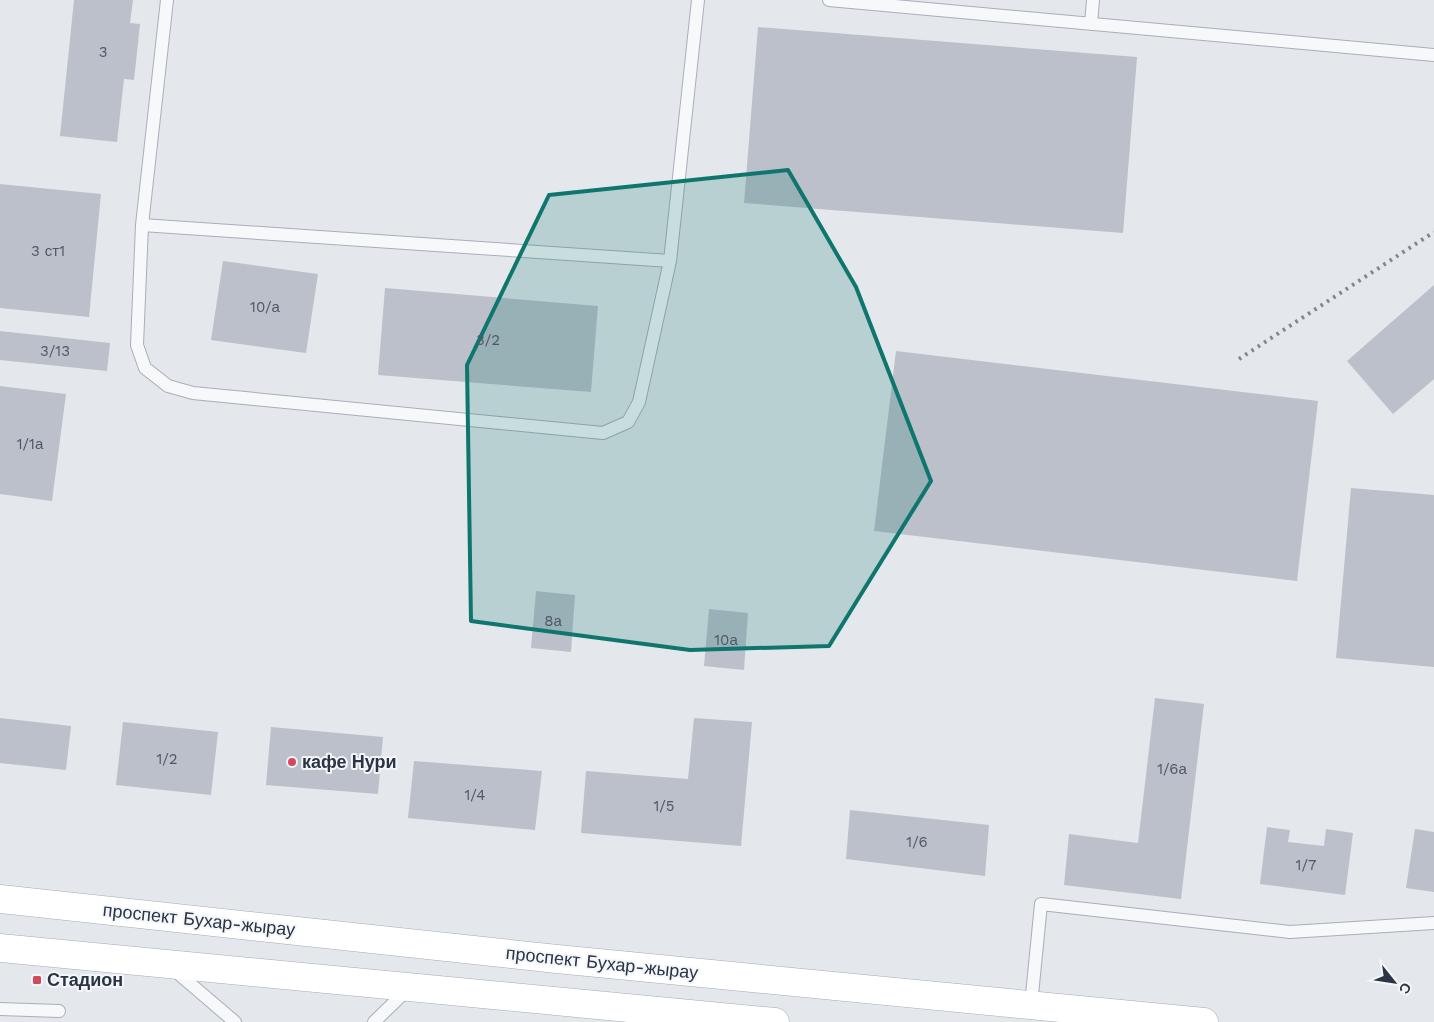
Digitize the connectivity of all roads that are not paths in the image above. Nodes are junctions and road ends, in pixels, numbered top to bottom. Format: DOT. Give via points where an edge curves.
graph roads {
  1 [pos="167,0"];
  2 [pos="698,0"];
  3 [pos="829,0"];
  4 [pos="1093,0"];
  5 [pos="1091,24"];
  6 [pos="1434,55"];
  7 [pos="142,226"];
  8 [pos="670,261"];
  9 [pos="0,899"];
  10 [pos="1434,923"];
  11 [pos="0,948"];
  12 [pos="167,964"];
  13 [pos="410,987"];
  14 [pos="0,1009"];
  15 [pos="59,1011"];
  16 [pos="1030,1013"];
  17 [pos="235,1022"];
  18 [pos="374,1022"];
  19 [pos="775,1022"];
  20 [pos="1204,1022"];
  1 -- 7 [label="lane"];
  2 -- 8 [label="lane"];
  3 -- 5 [label="lane"];
  4 -- 5 [label="lane"];
  5 -- 6 [label="lane"];
  7 -- 8 [label="lane"];
  7 -- 8 [label="lane" via="137,345 145,368 168,386 193,393 603,433 628,422 639,402"];
  9 -- 16 [label="main road, проспект Бухар-жырау"];
  10 -- 16 [label="lane" via="1290,932 1041,904"];
  11 -- 12 [label="main road"];
  12 -- 13 [label="main road"];
  12 -- 17 [label="lane"];
  13 -- 18 [label="lane"];
  13 -- 19 [label="main road"];
  14 -- 15 [label="lane"];
  16 -- 20 [label="main road, проспект Бухар-жырау"];
}
